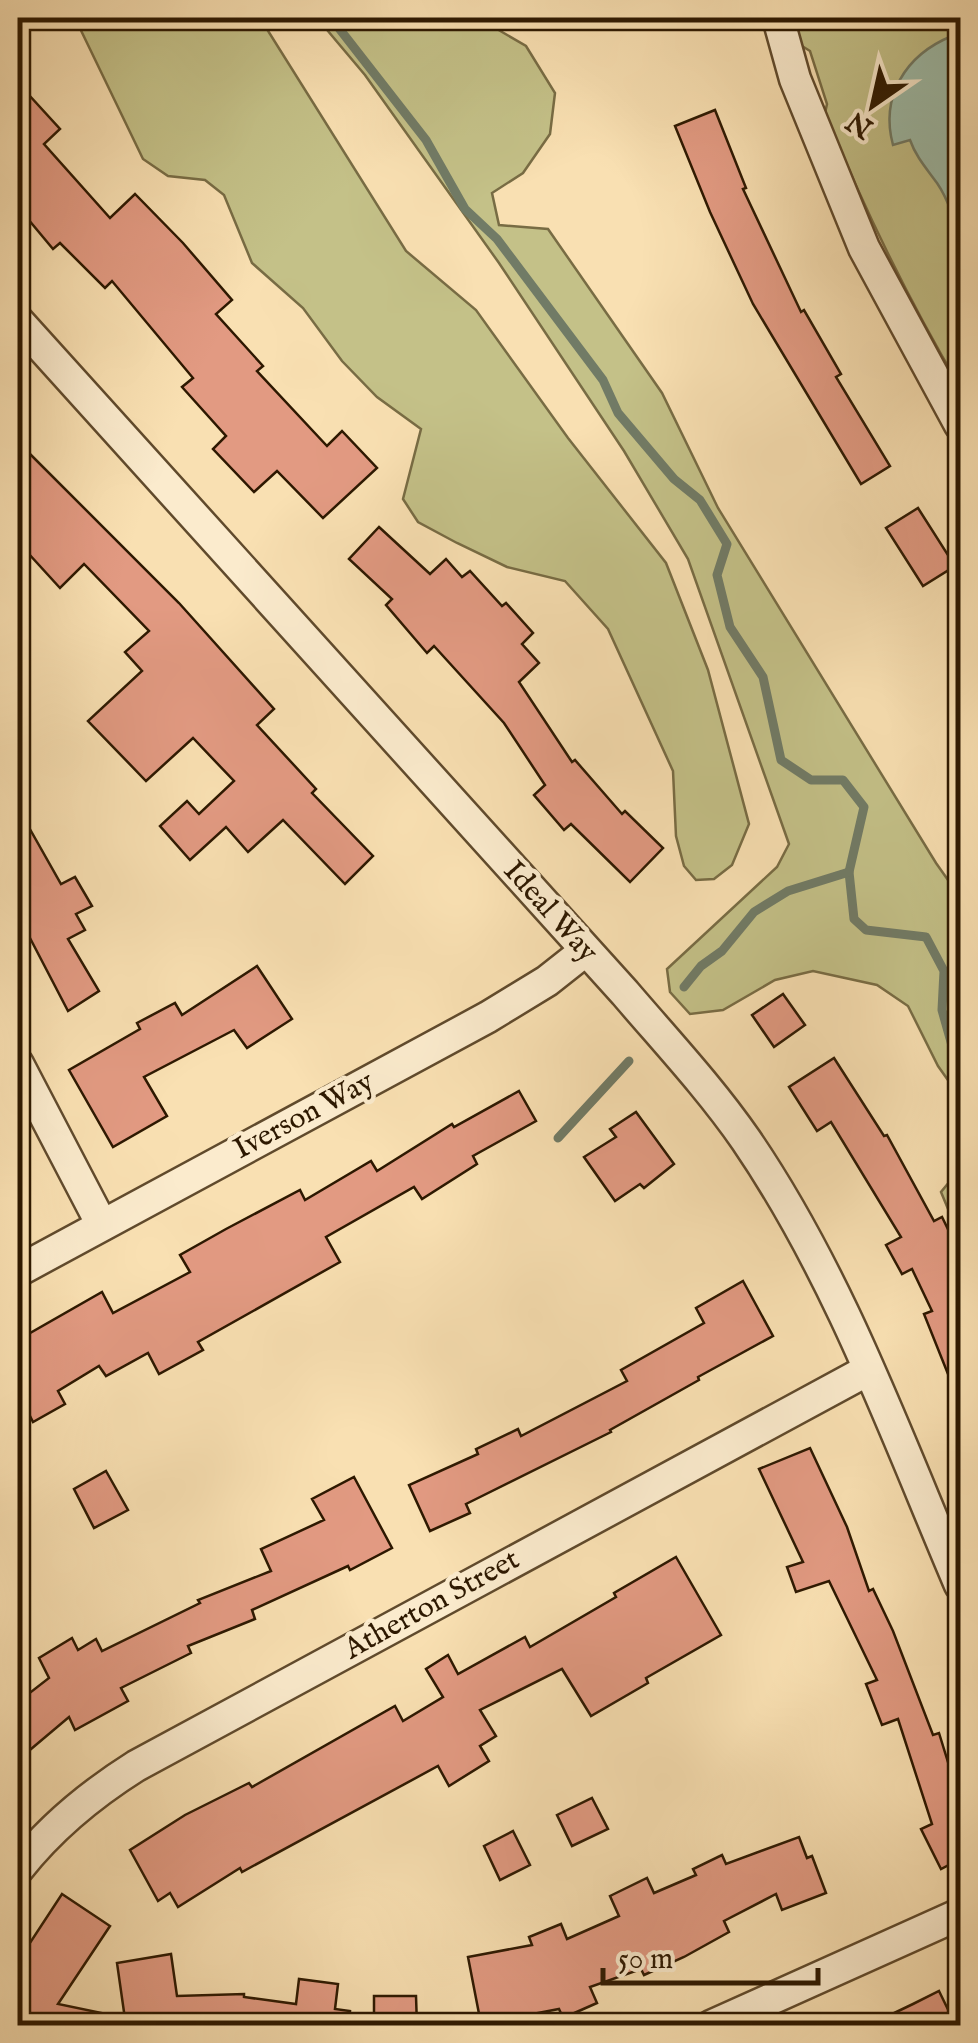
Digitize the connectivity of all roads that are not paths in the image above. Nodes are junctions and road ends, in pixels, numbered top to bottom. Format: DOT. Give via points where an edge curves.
graph roads {
  1 [pos="778,18"];
  2 [pos="18,321"];
  3 [pos="960,425"];
  4 [pos="585,951"];
  5 [pos="18,1064"];
  6 [pos="102,1225"];
  7 [pos="18,1271"];
  8 [pos="868,1370"];
  9 [pos="960,1585"];
  10 [pos="18,1870"];
  11 [pos="960,1914"];
  12 [pos="711,2026"];
  1 -- 3 [label="street" via="795,79 864,248"];
  2 -- 4 [label="street, Ideal Way"];
  4 -- 6 [label="street, Iverson Way" via="488,1018"];
  4 -- 8 [label="street, Ideal Way" via="747,1141 804,1236"];
  5 -- 6 [label="street"];
  6 -- 7 [label="street, Iverson Way"];
  8 -- 9 [label="street, Ideal Way"];
  8 -- 10 [label="street, Atherton Street" via="136,1766 80,1804"];
  11 -- 12 [label="street"];
}
